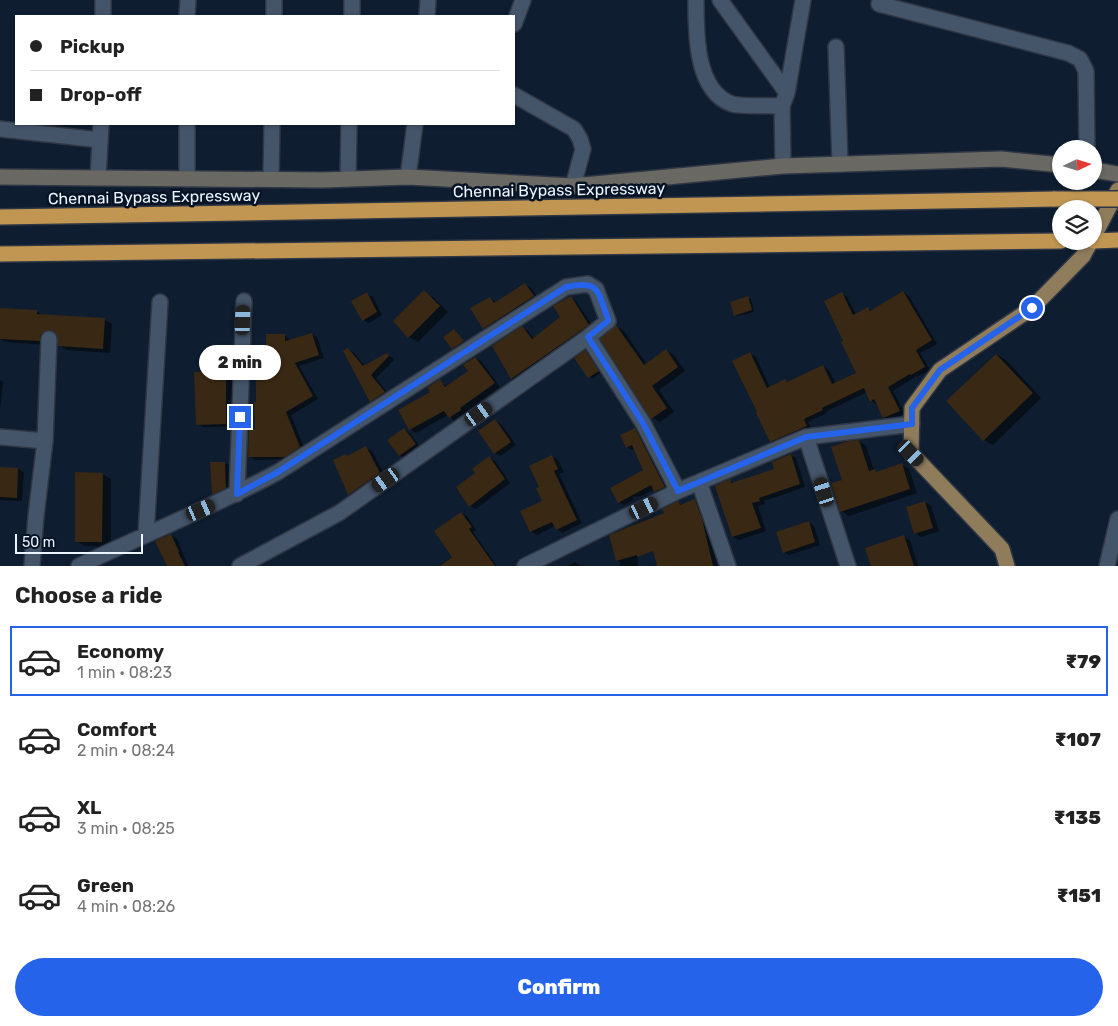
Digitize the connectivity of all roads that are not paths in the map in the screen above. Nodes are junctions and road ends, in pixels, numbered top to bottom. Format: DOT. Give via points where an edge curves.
graph roads {
  1 [pos="103,0"];
  2 [pos="188,0"];
  3 [pos="274,0"];
  4 [pos="352,0"];
  5 [pos="428,0"];
  6 [pos="523,0"];
  7 [pos="696,0"];
  8 [pos="803,0"];
  9 [pos="726,4"];
  10 [pos="879,4"];
  11 [pos="103,15"];
  12 [pos="188,15"];
  13 [pos="274,15"];
  14 [pos="352,15"];
  15 [pos="427,15"];
  16 [pos="515,21"];
  17 [pos="836,47"];
  18 [pos="515,96"];
  19 [pos="784,100"];
  20 [pos="100,125"];
  21 [pos="187,125"];
  22 [pos="272,125"];
  23 [pos="349,125"];
  24 [pos="416,125"];
  25 [pos="0,129"];
  26 [pos="100,140"];
  27 [pos="1087,140"];
  28 [pos="840,164"];
  29 [pos="1052,165"];
  30 [pos="783,166"];
  31 [pos="1102,171"];
  32 [pos="1118,174"];
  33 [pos="0,177"];
  34 [pos="408,177"];
  35 [pos="98,178"];
  36 [pos="187,179"];
  37 [pos="271,179"];
  38 [pos="348,179"];
  39 [pos="573,186"];
  40 [pos="1118,190"];
  41 [pos="1118,198"];
  42 [pos="0,217"];
  43 [pos="1102,221"];
  44 [pos="1118,240"];
  45 [pos="1052,241"];
  46 [pos="1102,241"];
  47 [pos="1087,250"];
  48 [pos="0,254"];
  49 [pos="244,301"];
  50 [pos="160,302"];
  51 [pos="588,337"];
  52 [pos="49,339"];
  53 [pos="912,424"];
  54 [pos="0,437"];
  55 [pos="806,437"];
  56 [pos="45,441"];
  57 [pos="699,482"];
  58 [pos="678,491"];
  59 [pos="237,494"];
  60 [pos="1118,519"];
  61 [pos="146,534"];
  62 [pos="32,566"];
  63 [pos="79,566"];
  64 [pos="240,566"];
  65 [pos="524,566"];
  66 [pos="728,566"];
  67 [pos="848,566"];
  68 [pos="1008,566"];
  69 [pos="1107,566"];
  1 -- 11 [label="street"];
  2 -- 12 [label="street"];
  3 -- 13 [label="street"];
  4 -- 14 [label="street"];
  5 -- 15 [label="street"];
  6 -- 16 [label="street"];
  7 -- 19 [label="street" via="697,45 713,90 733,104"];
  8 -- 19 [label="street"];
  9 -- 19 [label="street"];
  10 -- 27 [label="street" via="1068,53 1080,59 1086,71"];
  17 -- 28 [label="street"];
  18 -- 39 [label="street" via="574,128 583,149"];
  19 -- 30 [label="street"];
  20 -- 26 [label="street"];
  21 -- 36 [label="street"];
  22 -- 37 [label="street"];
  23 -- 38 [label="street"];
  24 -- 34 [label="street"];
  25 -- 26 [label="street"];
  26 -- 35 [label="street"];
  28 -- 29 [label="street" via="1001,159"];
  28 -- 30 [label="street"];
  30 -- 39 [label="street"];
  31 -- 32 [label="street"];
  33 -- 35 [label="street"];
  34 -- 38 [label="street"];
  34 -- 39 [label="street"];
  35 -- 36 [label="street"];
  36 -- 37 [label="street"];
  37 -- 38 [label="street"];
  40 -- 43 [label="main road"];
  41 -- 42 [label="highway, Chennai Bypass Expressway, bridge"];
  44 -- 46 [label="highway"];
  45 -- 48 [label="highway"];
  47 -- 53 [label="main road" via="1032,308 940,370 912,408"];
  49 -- 59 [label="street"];
  50 -- 61 [label="street"];
  51 -- 58 [label="street" via="643,423"];
  51 -- 59 [label="street" via="608,321 596,289 588,284 566,287 278,472"];
  51 -- 64 [label="street" via="339,513"];
  52 -- 56 [label="street"];
  53 -- 55 [label="street"];
  53 -- 68 [label="main road" via="911,453 1002,548"];
  54 -- 56 [label="street"];
  55 -- 57 [label="street"];
  55 -- 67 [label="street"];
  56 -- 62 [label="street"];
  57 -- 58 [label="street"];
  57 -- 66 [label="street"];
  58 -- 65 [label="street"];
  59 -- 61 [label="street"];
  60 -- 69 [label="street"];
  61 -- 63 [label="street"];
}
